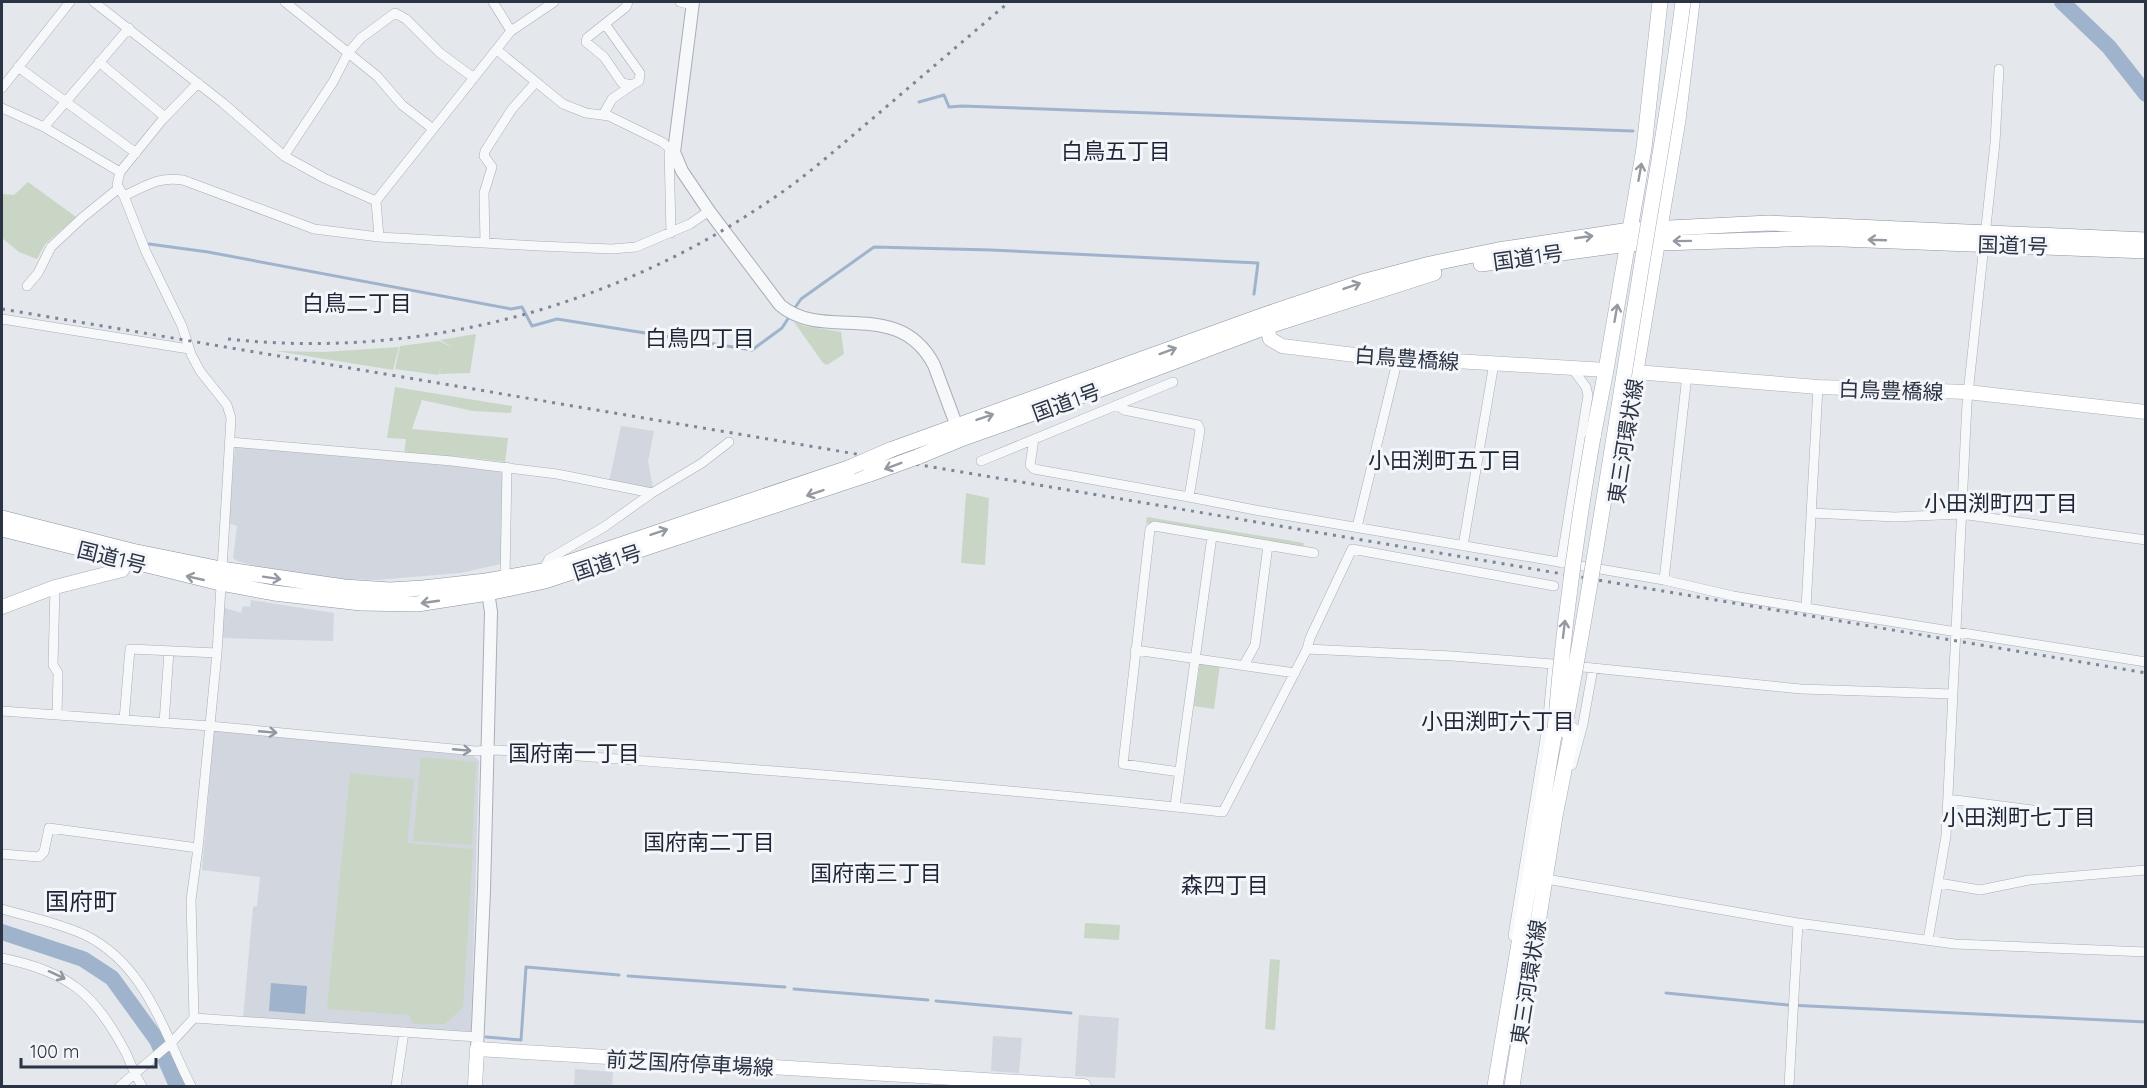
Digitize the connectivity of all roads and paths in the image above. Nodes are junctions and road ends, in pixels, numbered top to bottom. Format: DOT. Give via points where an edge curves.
graph roads {
  1 [pos="70,2"];
  2 [pos="94,2"];
  3 [pos="285,2"];
  4 [pos="399,2"];
  5 [pos="493,2"];
  6 [pos="554,2"];
  7 [pos="628,2"];
  8 [pos="1660,2"];
  9 [pos="1683,2"];
  10 [pos="1692,2"];
  11 [pos="688,3"];
  12 [pos="395,13"];
  13 [pos="605,24"];
  14 [pos="129,28"];
  15 [pos="511,31"];
  16 [pos="497,50"];
  17 [pos="348,53"];
  18 [pos="99,62"];
  19 [pos="18,67"];
  20 [pos="1999,69"];
  21 [pos="474,78"];
  22 [pos="536,82"];
  23 [pos="198,83"];
  24 [pos="632,85"];
  25 [pos="2,88"];
  26 [pos="66,101"];
  27 [pos="2,108"];
  28 [pos="603,115"];
  29 [pos="165,117"];
  30 [pos="44,127"];
  31 [pos="433,129"];
  32 [pos="672,150"];
  33 [pos="136,153"];
  34 [pos="284,156"];
  35 [pos="120,172"];
  36 [pos="122,192"];
  37 [pos="376,201"];
  38 [pos="709,211"];
  39 [pos="671,232"];
  40 [pos="1658,235"];
  41 [pos="379,237"];
  42 [pos="1629,237"];
  43 [pos="1986,238"];
  44 [pos="2145,240"];
  45 [pos="485,243"];
  46 [pos="2145,251"];
  47 [pos="27,286"];
  48 [pos="2,319"];
  49 [pos="1265,321"];
  50 [pos="189,349"];
  51 [pos="1398,358"];
  52 [pos="1494,363"];
  53 [pos="1572,368"];
  54 [pos="1606,370"];
  55 [pos="1636,372"];
  56 [pos="1687,375"];
  57 [pos="1173,382"];
  58 [pos="1818,387"];
  59 [pos="1967,392"];
  60 [pos="1117,405"];
  61 [pos="2145,412"];
  62 [pos="959,432"];
  63 [pos="1034,439"];
  64 [pos="230,442"];
  65 [pos="729,442"];
  66 [pos="981,461"];
  67 [pos="507,467"];
  68 [pos="652,493"];
  69 [pos="1189,496"];
  70 [pos="1811,513"];
  71 [pos="1961,514"];
  72 [pos="2,518"];
  73 [pos="1356,527"];
  74 [pos="2,529"];
  75 [pos="1212,536"];
  76 [pos="2145,540"];
  77 [pos="1268,545"];
  78 [pos="1463,546"];
  79 [pos="1314,553"];
  80 [pos="130,556"];
  81 [pos="1561,563"];
  82 [pos="543,571"];
  83 [pos="220,576"];
  84 [pos="505,578"];
  85 [pos="1664,580"];
  86 [pos="1554,586"];
  87 [pos="55,587"];
  88 [pos="487,587"];
  89 [pos="2,608"];
  90 [pos="1806,608"];
  91 [pos="1956,630"];
  92 [pos="1307,649"];
  93 [pos="169,651"];
  94 [pos="1136,651"];
  95 [pos="217,653"];
  96 [pos="1196,659"];
  97 [pos="2145,662"];
  98 [pos="1553,664"];
  99 [pos="1244,665"];
  100 [pos="1593,668"];
  101 [pos="1295,673"];
  102 [pos="1952,694"];
  103 [pos="2,711"];
  104 [pos="57,715"];
  105 [pos="124,720"];
  106 [pos="164,723"];
  107 [pos="210,726"];
  108 [pos="1564,730"];
  109 [pos="487,750"];
  110 [pos="1180,772"];
  111 [pos="1948,798"];
  112 [pos="1175,806"];
  113 [pos="2032,810"];
  114 [pos="198,848"];
  115 [pos="2,854"];
  116 [pos="2145,870"];
  117 [pos="1543,879"];
  118 [pos="1939,884"];
  119 [pos="2,909"];
  120 [pos="1798,923"];
  121 [pos="1928,939"];
  122 [pos="2145,952"];
  123 [pos="2,958"];
  124 [pos="1511,981"];
  125 [pos="194,1018"];
  126 [pos="404,1032"];
  127 [pos="477,1043"];
  128 [pos="170,1044"];
  129 [pos="137,1073"];
  130 [pos="120,1086"];
  131 [pos="142,1086"];
  132 [pos="191,1086"];
  133 [pos="396,1086"];
  134 [pos="475,1086"];
  135 [pos="1084,1086"];
  136 [pos="1495,1086"];
  137 [pos="1512,1086"];
  138 [pos="1789,1086"];
  1 -- 19 [label="street"];
  2 -- 14 [label="street"];
  3 -- 17 [label="street"];
  4 -- 12 [label="street"];
  5 -- 15 [label="street"];
  6 -- 15 [label="street"];
  7 -- 13 [label="street"];
  42 -- 8 [label="main road, 東三河環状線, one-way" via="1644,148"];
  9 -- 108 [label="main road, 東三河環状線, bridge" via="1590,590"];
  10 -- 40 [label="main road, 東三河環状線" via="1678,120"];
  11 -- 32 [label="street"];
  12 -- 17 [label="street"];
  12 -- 21 [label="street"];
  13 -- 24 [label="street" via="640,73 639,81"];
  13 -- 24 [label="street" via="586,42 604,57 622,83"];
  14 -- 18 [label="street"];
  14 -- 23 [label="street"];
  15 -- 16 [label="street"];
  16 -- 21 [label="street"];
  16 -- 22 [label="street"];
  17 -- 31 [label="street"];
  17 -- 34 [label="street"];
  18 -- 26 [label="street"];
  18 -- 29 [label="street"];
  19 -- 25 [label="street"];
  19 -- 26 [label="street"];
  20 -- 43 [label="street"];
  21 -- 31 [label="street"];
  22 -- 28 [label="street" via="563,104"];
  22 -- 45 [label="street" via="484,151 492,167 484,193"];
  23 -- 29 [label="street"];
  23 -- 34 [label="street"];
  24 -- 28 [label="street" via="612,99"];
  26 -- 30 [label="street"];
  26 -- 33 [label="street"];
  27 -- 30 [label="street"];
  28 -- 32 [label="street"];
  29 -- 33 [label="street"];
  30 -- 35 [label="street"];
  31 -- 37 [label="street"];
  32 -- 38 [label="street"];
  32 -- 39 [label="street"];
  33 -- 35 [label="street"];
  34 -- 37 [label="street"];
  35 -- 36 [label="street" via="117,185"];
  36 -- 41 [label="street" via="157,180 176,179 314,229"];
  36 -- 47 [label="street" via="82,218 51,247"];
  36 -- 50 [label="street"];
  37 -- 41 [label="street"];
  38 -- 39 [label="street"];
  38 -- 62 [label="street" via="788,311 814,319 883,325 917,342 934,365"];
  39 -- 45 [label="street" via="623,249"];
  40 -- 42 [label="main road, 国道1号"];
  40 -- 43 [label="main road, 国道1号" via="1769,223"];
  40 -- 55 [label="main road, 東三河環状線"];
  41 -- 45 [label="street"];
  42 -- 49 [label="main road, 国道1号" via="1498,250 1430,264 1362,282"];
  54 -- 42 [label="main road, 東三河環状線, one-way"];
  43 -- 44 [label="main road, 国道1号"];
  43 -- 46 [label="main road, 国道1号"];
  43 -- 59 [label="street"];
  48 -- 50 [label="street"];
  49 -- 51 [label="main road, 白鳥豊橋線" via="1270,339 1282,346"];
  49 -- 62 [label="main road, 国道1号"];
  50 -- 64 [label="street" via="200,371 227,405"];
  51 -- 52 [label="main road, 白鳥豊橋線"];
  51 -- 73 [label="street"];
  52 -- 53 [label="main road, 白鳥豊橋線"];
  52 -- 78 [label="street"];
  53 -- 54 [label="main road, 白鳥豊橋線"];
  53 -- 81 [label="street" via="1588,395"];
  108 -- 54 [label="main road, 東三河環状線, one-way, bridge" via="1561,652 1573,556"];
  55 -- 56 [label="main road, 白鳥豊橋線"];
  55 -- 108 [label="main road, 東三河環状線" via="1605,563"];
  56 -- 58 [label="main road, 白鳥豊橋線"];
  56 -- 85 [label="street"];
  57 -- 60 [label="street"];
  58 -- 59 [label="main road, 白鳥豊橋線"];
  58 -- 70 [label="street"];
  59 -- 61 [label="main road, 白鳥豊橋線"];
  59 -- 71 [label="street"];
  60 -- 63 [label="street"];
  60 -- 69 [label="street" via="1124,410 1198,424"];
  82 -- 62 [label="main road, 国道1号, one-way, bridge" via="851,467 890,450"];
  62 -- 88 [label="main road, 国道1号, one-way, bridge" via="916,457 870,474 583,570 545,581"];
  63 -- 66 [label="street"];
  63 -- 69 [label="street" via="1030,465 1034,469"];
  64 -- 67 [label="street"];
  64 -- 83 [label="street"];
  65 -- 68 [label="street"];
  67 -- 68 [label="street"];
  67 -- 84 [label="street"];
  68 -- 82 [label="street" via="549,559"];
  69 -- 73 [label="street"];
  70 -- 71 [label="street" via="1895,517"];
  70 -- 90 [label="street"];
  71 -- 76 [label="street"];
  71 -- 91 [label="street"];
  72 -- 80 [label="main road, 国道1号"];
  73 -- 78 [label="street"];
  74 -- 80 [label="main road, 国道1号"];
  75 -- 77 [label="street"];
  75 -- 94 [label="street" via="1154,526 1150,529"];
  75 -- 96 [label="street"];
  77 -- 79 [label="street"];
  77 -- 99 [label="street" via="1255,645"];
  78 -- 81 [label="street"];
  80 -- 83 [label="main road, 国道1号"];
  80 -- 87 [label="main road" via="122,570"];
  81 -- 85 [label="street"];
  82 -- 84 [label="main road, 国道1号"];
  83 -- 88 [label="main road, 国道1号" via="390,590"];
  83 -- 95 [label="street"];
  84 -- 88 [label="main road, 国道1号"];
  85 -- 90 [label="street"];
  86 -- 92 [label="street" via="1352,549"];
  87 -- 89 [label="main road"];
  87 -- 104 [label="street" via="53,665 58,673"];
  88 -- 109 [label="street" via="491,612"];
  90 -- 91 [label="street"];
  91 -- 97 [label="street"];
  91 -- 102 [label="street"];
  92 -- 98 [label="street"];
  92 -- 101 [label="street"];
  93 -- 95 [label="street"];
  93 -- 105 [label="street" via="130,649"];
  93 -- 106 [label="street"];
  94 -- 96 [label="street"];
  94 -- 110 [label="street" via="1124,764"];
  95 -- 107 [label="street"];
  96 -- 99 [label="street"];
  96 -- 110 [label="street"];
  98 -- 100 [label="street"];
  98 -- 124 [label="street" via="1513,936"];
  99 -- 101 [label="street"];
  100 -- 102 [label="street" via="1801,689"];
  100 -- 117 [label="street"];
  101 -- 112 [label="street" via="1223,812"];
  102 -- 111 [label="street"];
  103 -- 104 [label="street"];
  104 -- 105 [label="street"];
  105 -- 106 [label="street"];
  106 -- 107 [label="street"];
  107 -- 109 [label="street, one-way"];
  107 -- 114 [label="street"];
  108 -- 117 [label="main road, 東三河環状線"];
  108 -- 117 [label="main road, 東三河環状線" via="1547,815"];
  109 -- 112 [label="street"];
  109 -- 127 [label="street"];
  110 -- 112 [label="street"];
  111 -- 113 [label="street"];
  111 -- 118 [label="street"];
  114 -- 115 [label="street" via="49,828 44,852 39,857"];
  114 -- 125 [label="street" via="191,900"];
  116 -- 118 [label="street" via="2029,880 1980,890"];
  117 -- 120 [label="street"];
  117 -- 124 [label="main road, 東三河環状線"];
  117 -- 137 [label="main road, 東三河環状線"];
  118 -- 121 [label="street"];
  119 -- 128 [label="street" via="86,935 116,955 143,986"];
  120 -- 121 [label="street"];
  120 -- 138 [label="street"];
  121 -- 122 [label="street" via="1955,944"];
  123 -- 129 [label="street, one-way" via="49,971 71,982 92,1001"];
  124 -- 136 [label="main road, 東三河環状線"];
  125 -- 126 [label="street"];
  125 -- 128 [label="street"];
  126 -- 127 [label="street"];
  126 -- 133 [label="street"];
  127 -- 134 [label="main road"];
  127 -- 135 [label="main road, 前芝国府停車場線"];
  128 -- 129 [label="street"];
  128 -- 132 [label="street"];
  129 -- 130 [label="street"];
  129 -- 131 [label="street"];
}
